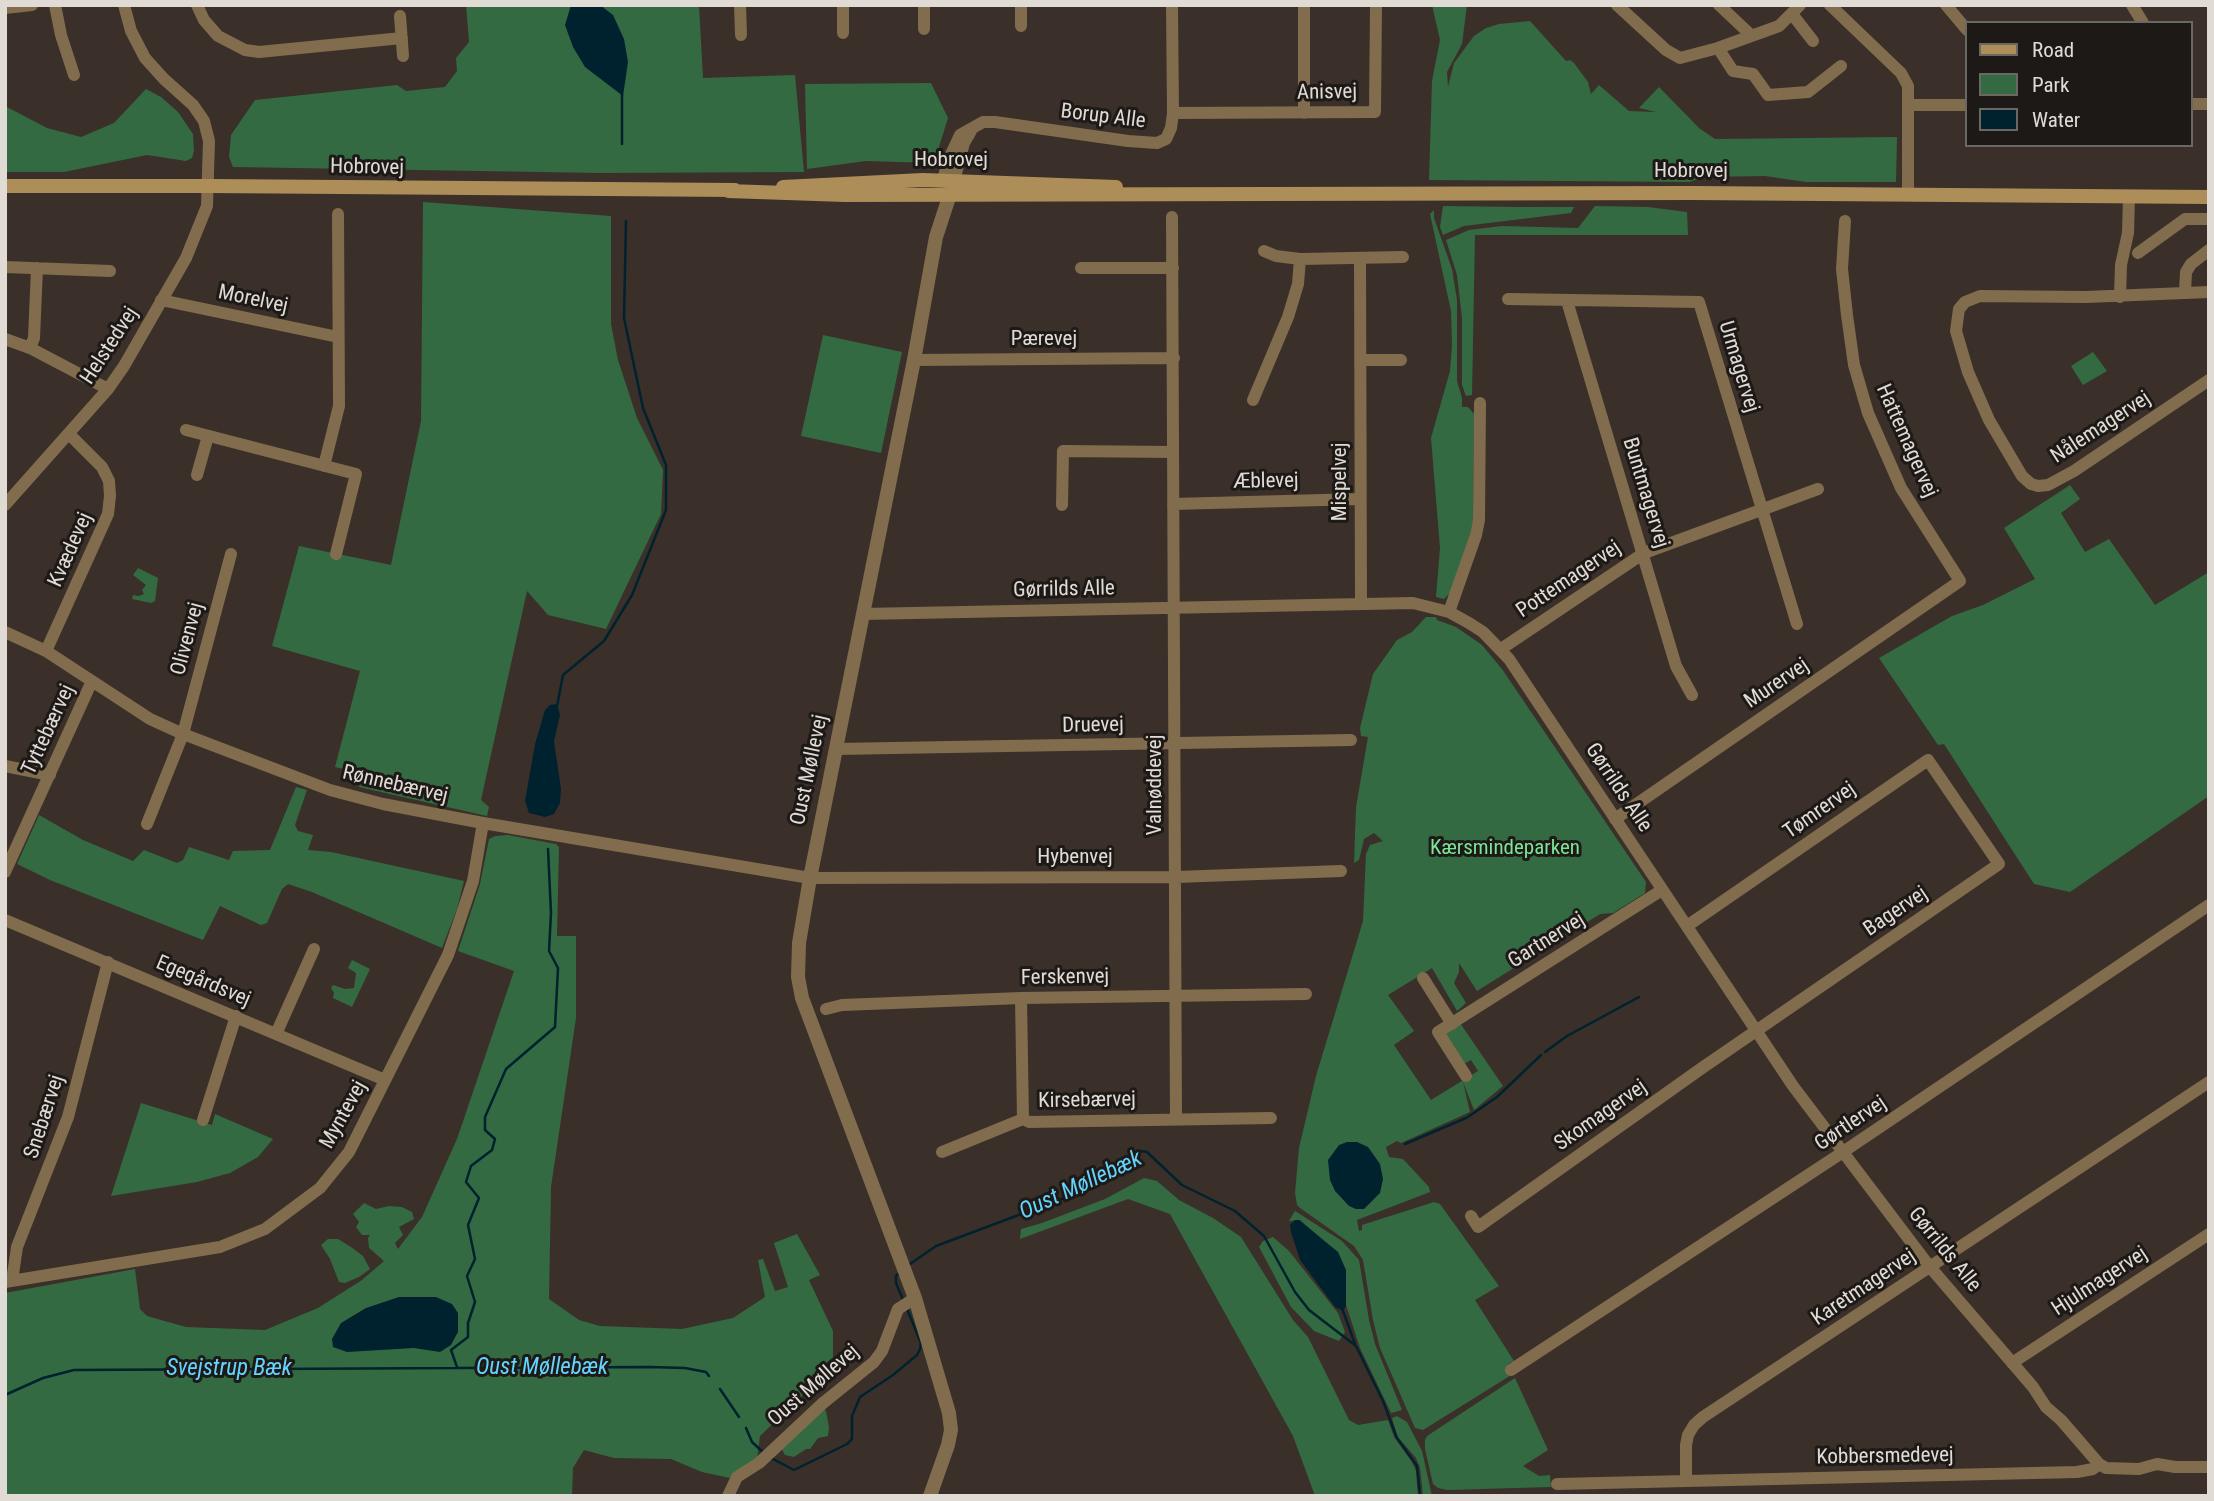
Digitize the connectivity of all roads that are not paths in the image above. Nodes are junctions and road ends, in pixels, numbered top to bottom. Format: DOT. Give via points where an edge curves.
graph roads {
  1 [pos="32,5"];
  2 [pos="55,5"];
  3 [pos="124,5"];
  4 [pos="197,5"];
  5 [pos="740,5"];
  6 [pos="843,5"];
  7 [pos="924,5"];
  8 [pos="1021,5"];
  9 [pos="1172,5"];
  10 [pos="1304,5"];
  11 [pos="1376,5"];
  12 [pos="1618,5"];
  13 [pos="1719,5"];
  14 [pos="1830,5"];
  15 [pos="1946,5"];
  16 [pos="2132,5"];
  17 [pos="5,8"];
  18 [pos="1796,9"];
  19 [pos="400,16"];
  20 [pos="2142,21"];
  21 [pos="1021,26"];
  22 [pos="925,29"];
  23 [pos="1966,29"];
  24 [pos="843,33"];
  25 [pos="741,35"];
  26 [pos="1752,36"];
  27 [pos="402,38"];
  28 [pos="1813,41"];
  29 [pos="1718,48"];
  30 [pos="403,56"];
  31 [pos="1841,66"];
  32 [pos="74,75"];
  33 [pos="1966,104"];
  34 [pos="1909,105"];
  35 [pos="1173,113"];
  36 [pos="1304,113"];
  37 [pos="948,181"];
  38 [pos="5,186"];
  39 [pos="209,186"];
  40 [pos="728,191"];
  41 [pos="1173,193"];
  42 [pos="1908,195"];
  43 [pos="944,196"];
  44 [pos="2129,197"];
  45 [pos="2209,197"];
  46 [pos="338,214"];
  47 [pos="1172,218"];
  48 [pos="2209,219"];
  49 [pos="1845,221"];
  50 [pos="2209,250"];
  51 [pos="1264,251"];
  52 [pos="2138,253"];
  53 [pos="1403,257"];
  54 [pos="1360,258"];
  55 [pos="1300,259"];
  56 [pos="5,267"];
  57 [pos="37,268"];
  58 [pos="1081,268"];
  59 [pos="1173,268"];
  60 [pos="110,271"];
  61 [pos="2185,292"];
  62 [pos="2209,292"];
  63 [pos="2120,297"];
  64 [pos="1508,299"];
  65 [pos="161,300"];
  66 [pos="1567,301"];
  67 [pos="338,337"];
  68 [pos="5,339"];
  69 [pos="30,348"];
  70 [pos="1174,358"];
  71 [pos="914,359"];
  72 [pos="1360,360"];
  73 [pos="1401,360"];
  74 [pos="2209,380"];
  75 [pos="108,389"];
  76 [pos="1253,400"];
  77 [pos="1480,403"];
  78 [pos="186,430"];
  79 [pos="69,434"];
  80 [pos="208,436"];
  81 [pos="1174,452"];
  82 [pos="324,466"];
  83 [pos="197,475"];
  84 [pos="1818,489"];
  85 [pos="1360,499"];
  86 [pos="1173,504"];
  87 [pos="5,505"];
  88 [pos="1062,505"];
  89 [pos="1761,510"];
  90 [pos="1644,553"];
  91 [pos="231,554"];
  92 [pos="336,554"];
  93 [pos="1960,581"];
  94 [pos="1362,604"];
  95 [pos="1175,607"];
  96 [pos="1449,612"];
  97 [pos="863,614"];
  98 [pos="1797,624"];
  99 [pos="5,632"];
  100 [pos="1501,649"];
  101 [pos="46,651"];
  102 [pos="92,681"];
  103 [pos="1692,695"];
  104 [pos="183,734"];
  105 [pos="1352,740"];
  106 [pos="1175,744"];
  107 [pos="836,750"];
  108 [pos="5,766"];
  109 [pos="50,775"];
  110 [pos="1960,807"];
  111 [pos="1615,819"];
  112 [pos="483,823"];
  113 [pos="147,824"];
  114 [pos="1341,871"];
  115 [pos="5,872"];
  116 [pos="1176,877"];
  117 [pos="810,878"];
  118 [pos="1662,890"];
  119 [pos="2209,905"];
  120 [pos="5,920"];
  121 [pos="1687,926"];
  122 [pos="314,950"];
  123 [pos="108,962"];
  124 [pos="1423,978"];
  125 [pos="1306,994"];
  126 [pos="1176,995"];
  127 [pos="1021,998"];
  128 [pos="826,1009"];
  129 [pos="236,1016"];
  130 [pos="1452,1024"];
  131 [pos="1757,1030"];
  132 [pos="276,1034"];
  133 [pos="1466,1076"];
  134 [pos="385,1080"];
  135 [pos="2209,1082"];
  136 [pos="1271,1118"];
  137 [pos="1023,1119"];
  138 [pos="1176,1119"];
  139 [pos="203,1120"];
  140 [pos="942,1152"];
  141 [pos="1844,1152"];
  142 [pos="1471,1216"];
  143 [pos="2209,1234"];
  144 [pos="1930,1267"];
  145 [pos="9,1282"];
  146 [pos="915,1298"];
  147 [pos="2012,1363"];
  148 [pos="1511,1370"];
  149 [pos="2099,1464"];
  150 [pos="2209,1467"];
  151 [pos="1686,1480"];
  152 [pos="1557,1484"];
  153 [pos="727,1496"];
  154 [pos="930,1496"];
  1 -- 17 [label="street"];
  2 -- 32 [label="street"];
  3 -- 39 [label="street, Helstedvej" via="145,58 204,121"];
  4 -- 27 [label="street" via="218,36 245,50"];
  5 -- 25 [label="street"];
  6 -- 24 [label="street"];
  7 -- 22 [label="street"];
  8 -- 21 [label="street"];
  9 -- 35 [label="street, Borup Alle"];
  10 -- 36 [label="street"];
  11 -- 36 [label="street, Anisvej" via="1375,112"];
  12 -- 29 [label="street" via="1680,58"];
  13 -- 26 [label="street"];
  14 -- 34 [label="street" via="1901,73 1908,86"];
  15 -- 23 [label="street"];
  16 -- 20 [label="street"];
  18 -- 26 [label="street" via="1779,26"];
  18 -- 28 [label="street"];
  19 -- 27 [label="street"];
  26 -- 29 [label="street"];
  27 -- 30 [label="street"];
  29 -- 31 [label="street" via="1733,71 1753,74 1768,95 1808,92"];
  33 -- 34 [label="street"];
  34 -- 42 [label="street"];
  35 -- 36 [label="street, Anisvej"];
  35 -- 37 [label="street, Borup Alle" via="1167,138 1157,143 983,122 964,143"];
  37 -- 40 [label="main road, Hobrovej"];
  37 -- 41 [label="main road, Hobrovej"];
  37 -- 43 [label="street, Oust Møllevej"];
  38 -- 39 [label="main road, Hobrovej"];
  39 -- 40 [label="main road, Hobrovej"];
  39 -- 65 [label="street, Helstedvej" via="197,233"];
  40 -- 43 [label="main road, Hobrovej"];
  41 -- 42 [label="main road, Hobrovej"];
  41 -- 43 [label="main road, Hobrovej"];
  42 -- 44 [label="main road, Hobrovej"];
  43 -- 71 [label="street, Oust Møllevej" via="935,211 936,237"];
  44 -- 45 [label="main road, Hobrovej"];
  44 -- 63 [label="street"];
  46 -- 67 [label="street"];
  47 -- 59 [label="street, Valnøddevej"];
  48 -- 52 [label="street" via="2185,219"];
  49 -- 93 [label="street, Hattemagervej" via="1842,269 1847,315 1854,365 1868,413 1901,488"];
  50 -- 61 [label="street" via="2186,272"];
  51 -- 55 [label="street"];
  53 -- 54 [label="street"];
  54 -- 55 [label="street"];
  54 -- 72 [label="street, Mispelvej"];
  55 -- 76 [label="street" via="1288,317"];
  56 -- 57 [label="street"];
  57 -- 60 [label="street"];
  57 -- 69 [label="street"];
  58 -- 59 [label="street"];
  59 -- 70 [label="street, Valnøddevej"];
  61 -- 62 [label="street, Nålemagervej"];
  61 -- 63 [label="street, Nålemagervej"];
  63 -- 74 [label="street, Nålemagervej" via="1980,296 1959,309 1956,331 1969,372 1989,420 2022,476 2031,484 2048,485"];
  64 -- 66 [label="street, Urmagervej"];
  65 -- 67 [label="street, Morelvej"];
  65 -- 75 [label="street, Helstedvej"];
  66 -- 89 [label="street, Urmagervej" via="1699,302"];
  66 -- 90 [label="street, Buntmagervej"];
  67 -- 82 [label="street" via="339,406"];
  68 -- 69 [label="street"];
  69 -- 75 [label="street"];
  70 -- 71 [label="street, Pærevej"];
  70 -- 81 [label="street, Valnøddevej"];
  71 -- 97 [label="street, Oust Møllevej"];
  72 -- 73 [label="street"];
  72 -- 85 [label="street, Mispelvej"];
  75 -- 79 [label="street, Helstedvej"];
  77 -- 96 [label="street" via="1479,520"];
  78 -- 80 [label="street"];
  79 -- 87 [label="street, Helstedvej"];
  79 -- 101 [label="street, Kvædevej" via="102,467 110,496 108,514"];
  80 -- 82 [label="street"];
  80 -- 83 [label="street"];
  81 -- 86 [label="street, Valnøddevej"];
  81 -- 88 [label="street" via="1063,451"];
  82 -- 92 [label="street" via="356,474"];
  84 -- 89 [label="street, Pottemagervej"];
  85 -- 86 [label="street, Æblevej"];
  85 -- 94 [label="street, Mispelvej"];
  86 -- 95 [label="street, Valnøddevej"];
  89 -- 90 [label="street, Pottemagervej"];
  89 -- 98 [label="street, Urmagervej"];
  90 -- 100 [label="street, Pottemagervej"];
  90 -- 103 [label="street, Buntmagervej" via="1676,666"];
  91 -- 104 [label="street, Olivenvej"];
  93 -- 111 [label="street, Murervej"];
  94 -- 95 [label="street, Gørrilds Alle"];
  94 -- 96 [label="street, Gørrilds Alle" via="1413,603"];
  95 -- 97 [label="street, Gørrilds Alle"];
  95 -- 106 [label="street, Valnøddevej"];
  96 -- 100 [label="street, Gørrilds Alle"];
  97 -- 107 [label="street, Oust Møllevej"];
  99 -- 101 [label="street, Rønnebærvej"];
  100 -- 111 [label="street, Gørrilds Alle"];
  101 -- 102 [label="street, Rønnebærvej"];
  102 -- 104 [label="street, Rønnebærvej" via="150,719"];
  102 -- 109 [label="street, Tyttebærvej"];
  104 -- 112 [label="street, Rønnebærvej" via="324,788"];
  104 -- 113 [label="street, Olivenvej"];
  105 -- 106 [label="street, Druevej"];
  106 -- 107 [label="street, Druevej"];
  106 -- 116 [label="street, Valnøddevej"];
  107 -- 117 [label="street, Oust Møllevej"];
  108 -- 109 [label="street"];
  109 -- 115 [label="street, Tyttebærvej"];
  110 -- 121 [label="street, Tømrervej" via="1928,760"];
  110 -- 131 [label="street, Bagervej" via="1999,864"];
  111 -- 118 [label="street, Gørrilds Alle"];
  112 -- 117 [label="street, Rønnebærvej"];
  112 -- 134 [label="street, Myntevej" via="473,880 448,955"];
  114 -- 116 [label="street, Hybenvej"];
  116 -- 117 [label="street, Hybenvej"];
  116 -- 126 [label="street, Valnøddevej"];
  117 -- 146 [label="street, Oust Møllevej" via="799,943 802,998"];
  118 -- 121 [label="street, Gørrilds Alle"];
  118 -- 130 [label="street, Gartnervej"];
  119 -- 141 [label="street, Gørtlervej"];
  120 -- 123 [label="street, Egegårdsvej"];
  121 -- 131 [label="street, Gørrilds Alle"];
  122 -- 132 [label="street"];
  123 -- 129 [label="street, Egegårdsvej"];
  123 -- 145 [label="street, Snebærvej" via="68,1117 17,1247"];
  124 -- 130 [label="street"];
  125 -- 126 [label="street, Ferskenvej"];
  126 -- 127 [label="street, Ferskenvej"];
  126 -- 138 [label="street, Valnøddevej"];
  127 -- 128 [label="street, Ferskenvej"];
  127 -- 137 [label="street, Kirsebærvej"];
  129 -- 132 [label="street, Egegårdsvej"];
  129 -- 139 [label="street"];
  130 -- 133 [label="street" via="1438,1032"];
  131 -- 141 [label="street, Gørrilds Alle"];
  131 -- 142 [label="street, Skomagervej" via="1478,1227"];
  132 -- 134 [label="street, Egegårdsvej"];
  134 -- 145 [label="street, Myntevej" via="349,1152 320,1188 265,1229 220,1247"];
  135 -- 144 [label="street, Karetmagervej"];
  136 -- 138 [label="street, Kirsebærvej"];
  137 -- 138 [label="street, Kirsebærvej"];
  137 -- 140 [label="street"];
  141 -- 144 [label="street, Gørrilds Alle"];
  141 -- 148 [label="street, Gørtlervej"];
  143 -- 147 [label="street, Hjulmagervej"];
  144 -- 147 [label="street, Gørrilds Alle"];
  144 -- 151 [label="street, Karetmagervej" via="1703,1417 1688,1435"];
  146 -- 153 [label="street, Oust Møllevej" via="898,1309 874,1362 737,1477"];
  146 -- 154 [label="street, Oust Møllevej" via="951,1430"];
  147 -- 149 [label="street, Gørrilds Alle"];
  149 -- 150 [label="street, Kobbersmedevej" via="2110,1469 2157,1464"];
  149 -- 151 [label="street, Kobbersmedevej" via="2077,1472"];
  151 -- 152 [label="street, Kobbersmedevej"];
}
